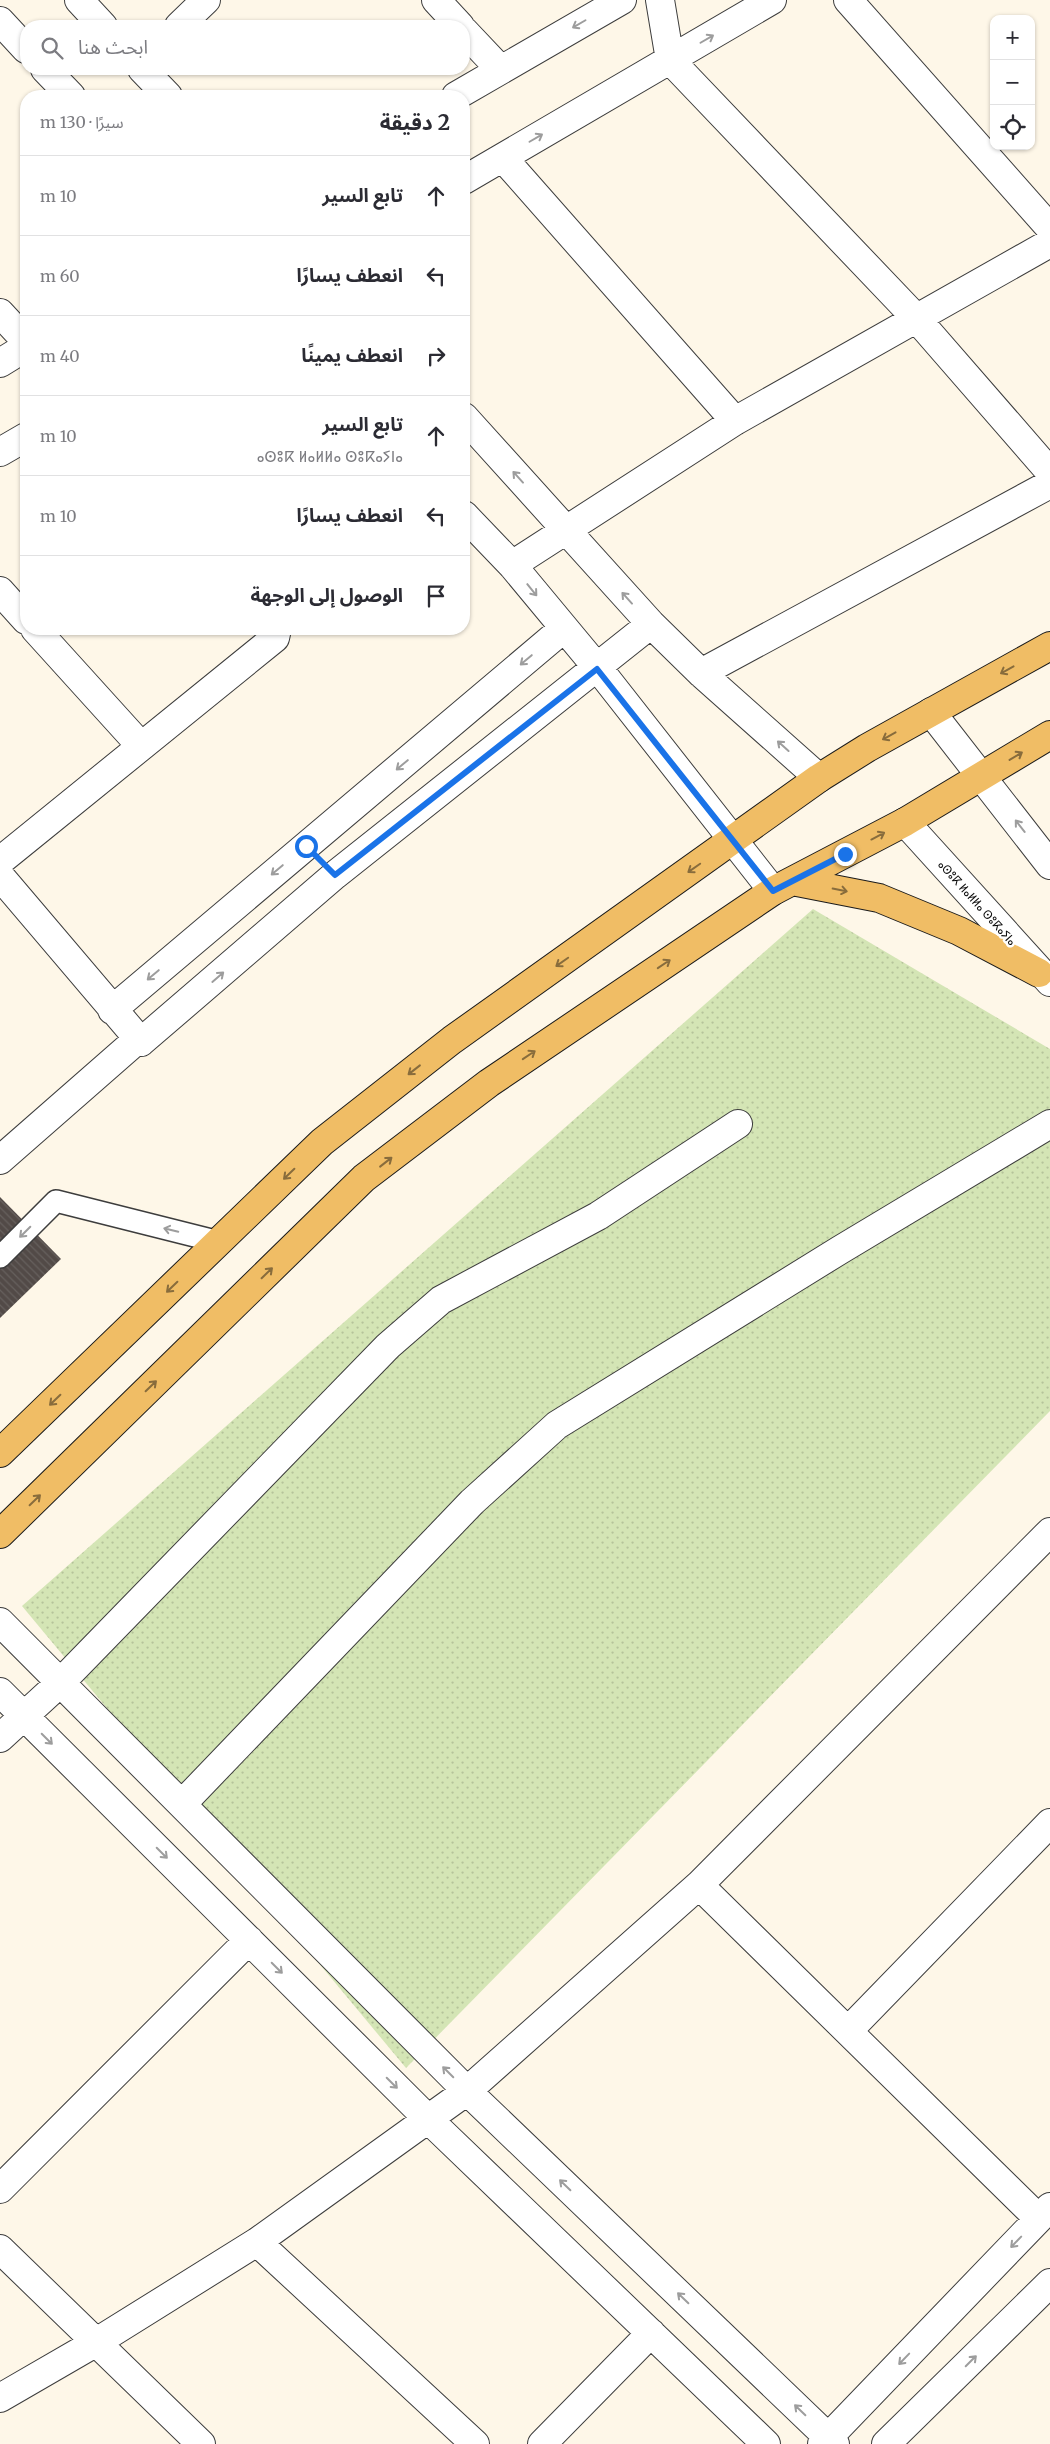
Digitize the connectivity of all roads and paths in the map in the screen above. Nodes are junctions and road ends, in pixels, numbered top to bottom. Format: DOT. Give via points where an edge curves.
graph roads {
  1 [pos="79,0"];
  2 [pos="206,0"];
  3 [pos="436,0"];
  4 [pos="622,0"];
  5 [pos="660,0"];
  6 [pos="772,0"];
  7 [pos="848,0"];
  8 [pos="0,20"];
  9 [pos="97,20"];
  10 [pos="185,20"];
  11 [pos="454,20"];
  12 [pos="470,36"];
  13 [pos="20,42"];
  14 [pos="670,60"];
  15 [pos="500,69"];
  16 [pos="51,75"];
  17 [pos="148,75"];
  18 [pos="65,90"];
  19 [pos="162,90"];
  20 [pos="466,90"];
  21 [pos="503,158"];
  22 [pos="470,177"];
  23 [pos="1050,228"];
  24 [pos="1050,243"];
  25 [pos="0,314"];
  26 [pos="916,318"];
  27 [pos="20,335"];
  28 [pos="20,350"];
  29 [pos="0,362"];
  30 [pos="735,421"];
  31 [pos="470,424"];
  32 [pos="20,440"];
  33 [pos="0,452"];
  34 [pos="1050,472"];
  35 [pos="1050,484"];
  36 [pos="470,521"];
  37 [pos="566,530"];
  38 [pos="512,565"];
  39 [pos="0,591"];
  40 [pos="20,613"];
  41 [pos="651,624"];
  42 [pos="563,629"];
  43 [pos="40,635"];
  44 [pos="276,635"];
  45 [pos="1050,646"];
  46 [pos="597,669"];
  47 [pos="701,674"];
  48 [pos="931,712"];
  49 [pos="1050,736"];
  50 [pos="141,746"];
  51 [pos="982,776"];
  52 [pos="819,778"];
  53 [pos="906,822"];
  54 [pos="734,839"];
  55 [pos="306,846"];
  56 [pos="0,861"];
  57 [pos="1050,865"];
  58 [pos="335,875"];
  59 [pos="0,876"];
  60 [pos="782,886"];
  61 [pos="1045,978"];
  62 [pos="112,1010"];
  63 [pos="139,1041"];
  64 [pos="738,1124"];
  65 [pos="1050,1124"];
  66 [pos="0,1160"];
  67 [pos="219,1242"];
  68 [pos="0,1258"];
  69 [pos="0,1453"];
  70 [pos="1050,1532"];
  71 [pos="0,1534"];
  72 [pos="0,1622"];
  73 [pos="61,1682"];
  74 [pos="0,1692"];
  75 [pos="24,1716"];
  76 [pos="0,1738"];
  77 [pos="182,1804"];
  78 [pos="1050,1824"];
  79 [pos="699,1885"];
  80 [pos="249,1940"];
  81 [pos="848,2031"];
  82 [pos="468,2091"];
  83 [pos="429,2120"];
  84 [pos="0,2189"];
  85 [pos="1044,2213"];
  86 [pos="257,2242"];
  87 [pos="0,2249"];
  88 [pos="1050,2282"];
  89 [pos="651,2333"];
  90 [pos="95,2343"];
  91 [pos="0,2398"];
  92 [pos="829,2442"];
  93 [pos="201,2444"];
  94 [pos="475,2444"];
  95 [pos="542,2444"];
  96 [pos="766,2444"];
  97 [pos="886,2444"];
  1 -- 9 [label="street"];
  2 -- 10 [label="street"];
  3 -- 11 [label="street"];
  4 -- 15 [label="street, one-way"];
  5 -- 14 [label="street"];
  14 -- 6 [label="street, one-way"];
  7 -- 23 [label="street"];
  8 -- 13 [label="street"];
  12 -- 15 [label="street"];
  21 -- 14 [label="street, one-way"];
  14 -- 26 [label="street"];
  15 -- 20 [label="street"];
  16 -- 18 [label="street"];
  17 -- 19 [label="street"];
  21 -- 22 [label="street"];
  21 -- 30 [label="street"];
  24 -- 26 [label="street"];
  25 -- 27 [label="street"];
  26 -- 30 [label="street"];
  26 -- 34 [label="street"];
  28 -- 29 [label="street"];
  30 -- 37 [label="street"];
  37 -- 31 [label="street, one-way"];
  32 -- 33 [label="street"];
  35 -- 47 [label="street"];
  36 -- 38 [label="street"];
  37 -- 38 [label="street"];
  41 -- 37 [label="street, one-way"];
  38 -- 42 [label="street, one-way"];
  39 -- 40 [label="street"];
  41 -- 46 [label="street"];
  41 -- 47 [label="street"];
  42 -- 46 [label="street"];
  42 -- 55 [label="street, one-way"];
  43 -- 50 [label="street"];
  44 -- 50 [label="street"];
  45 -- 48 [label="main road, one-way"];
  46 -- 54 [label="street"];
  46 -- 58 [label="street"];
  52 -- 47 [label="street, one-way"];
  48 -- 51 [label="street"];
  48 -- 52 [label="main road, one-way"];
  51 -- 49 [label="main road, one-way"];
  50 -- 56 [label="street"];
  51 -- 53 [label="main road"];
  57 -- 51 [label="street, one-way"];
  52 -- 54 [label="main road"];
  60 -- 53 [label="main road, one-way"];
  53 -- 61 [label="street, ⴰⵙⵓⴽ ⵍⴰⵍⵍⴰ ⵙⵓⴽⴰⵢⵏⴰ"];
  54 -- 60 [label="street"];
  54 -- 67 [label="main road, one-way" via="444,1046 322,1142"];
  55 -- 58 [label="street"];
  55 -- 62 [label="street, one-way"];
  63 -- 58 [label="street, one-way"];
  59 -- 62 [label="street"];
  60 -- 61 [label="main road, one-way" via="879,898 959,931"];
  71 -- 60 [label="main road, one-way" via="364,1178 489,1083"];
  62 -- 63 [label="street"];
  63 -- 66 [label="street"];
  64 -- 73 [label="street" via="598,1216 441,1300 417,1319"];
  65 -- 77 [label="street" via="557,1425 472,1502"];
  67 -- 68 [label="lane, one-way" via="56,1201"];
  67 -- 69 [label="main road, one-way"];
  70 -- 79 [label="street"];
  72 -- 73 [label="street"];
  73 -- 75 [label="street"];
  73 -- 77 [label="street"];
  74 -- 75 [label="street"];
  75 -- 76 [label="street"];
  75 -- 80 [label="street, one-way"];
  82 -- 77 [label="street, one-way"];
  78 -- 81 [label="street"];
  79 -- 81 [label="street"];
  79 -- 82 [label="street"];
  80 -- 83 [label="street, one-way"];
  80 -- 84 [label="street"];
  81 -- 85 [label="street"];
  82 -- 83 [label="street"];
  92 -- 82 [label="street, one-way"];
  83 -- 86 [label="street"];
  83 -- 89 [label="street"];
  85 -- 92 [label="street, one-way"];
  86 -- 90 [label="street"];
  86 -- 94 [label="street"];
  87 -- 90 [label="street"];
  97 -- 88 [label="street, one-way"];
  89 -- 95 [label="street"];
  89 -- 96 [label="street"];
  90 -- 91 [label="street"];
  90 -- 93 [label="street"];
}
